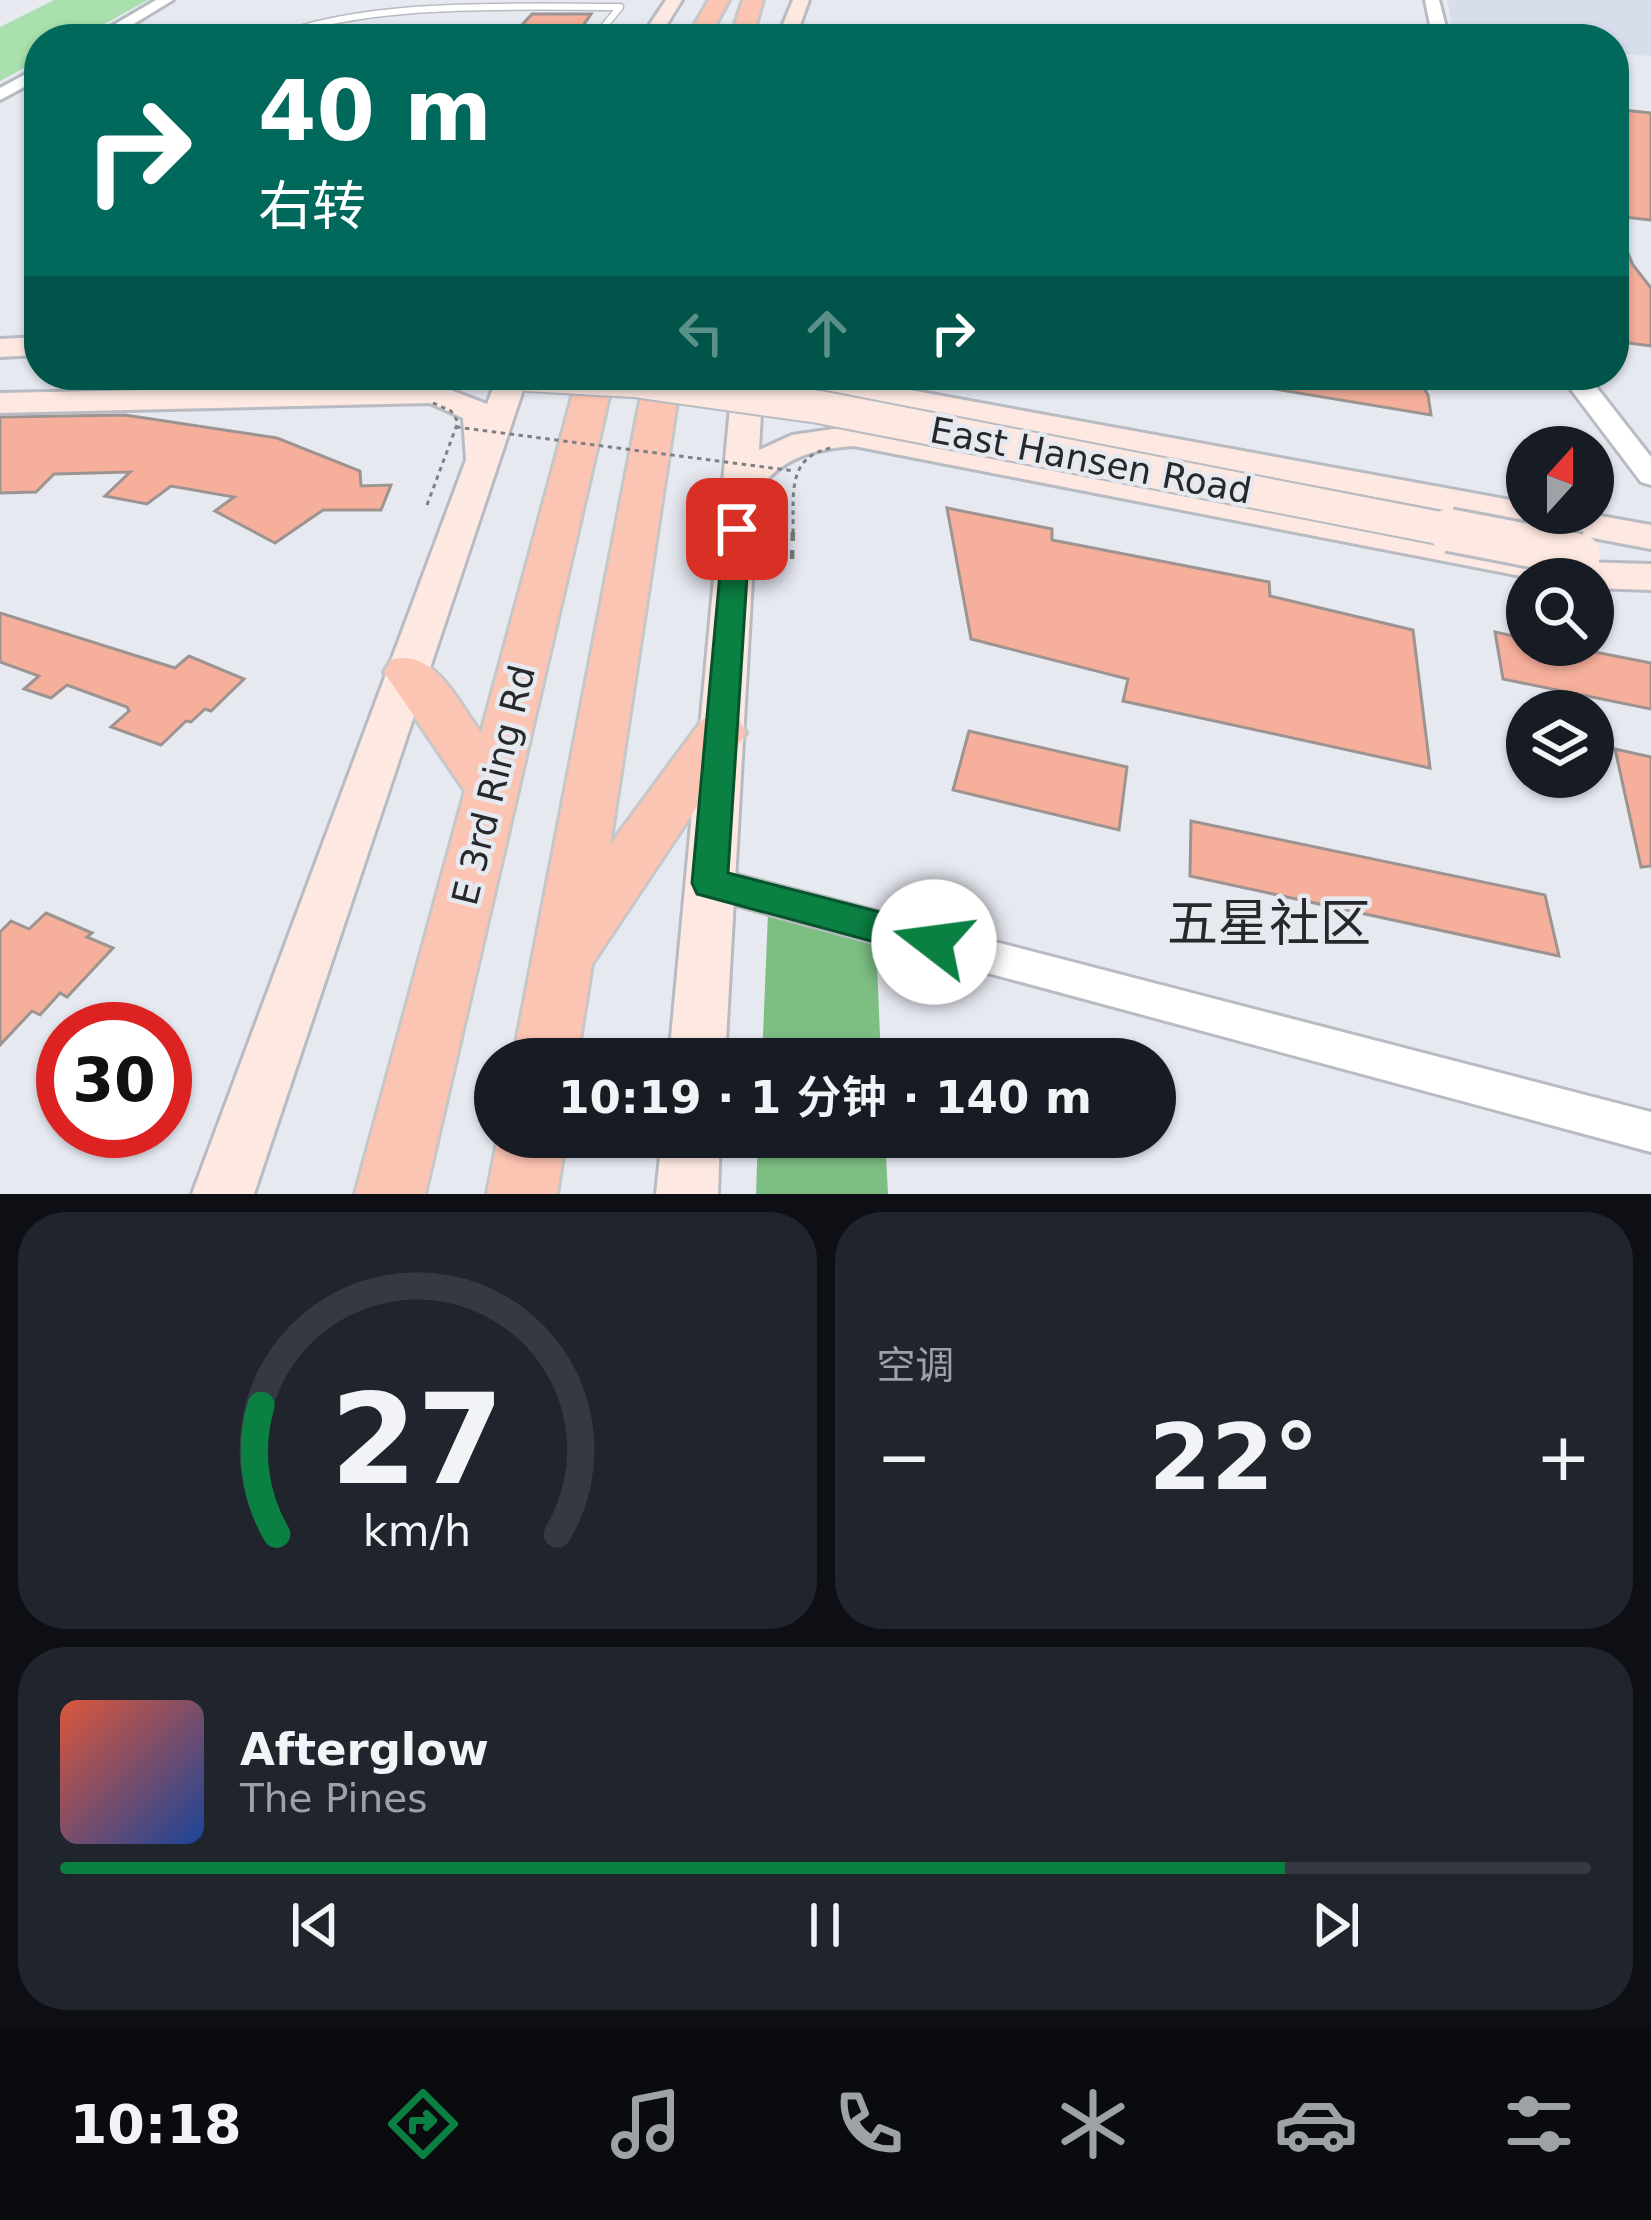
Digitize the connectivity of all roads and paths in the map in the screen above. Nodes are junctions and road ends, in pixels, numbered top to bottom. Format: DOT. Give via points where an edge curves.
graph roads {
  1 [pos="166,0"];
  2 [pos="453,3"];
  3 [pos="124,24"];
  4 [pos="299,24"];
  5 [pos="606,24"];
  6 [pos="504,390"];
  7 [pos="592,390"];
  8 [pos="660,390"];
  9 [pos="702,390"];
  10 [pos="747,390"];
  11 [pos="855,390"];
  12 [pos="966,390"];
  13 [pos="1585,390"];
  14 [pos="431,402"];
  15 [pos="0,403"];
  16 [pos="468,447"];
  17 [pos="831,448"];
  18 [pos="795,471"];
  19 [pos="1651,476"];
  20 [pos="740,488"];
  21 [pos="1506,489"];
  22 [pos="427,505"];
  23 [pos="1506,514"];
  24 [pos="1506,516"];
  25 [pos="1614,530"];
  26 [pos="1651,533"];
  27 [pos="1592,534"];
  28 [pos="792,559"];
  29 [pos="1651,567"];
  30 [pos="1651,577"];
  31 [pos="408,672"];
  32 [pos="722,733"];
  33 [pos="492,788"];
  34 [pos="710,883"];
  35 [pos="563,956"];
  36 [pos="549,1038"];
  37 [pos="699,1038"];
  38 [pos="1651,1132"];
  39 [pos="528,1158"];
  40 [pos="690,1158"];
  41 [pos="223,1194"];
  42 [pos="390,1194"];
  43 [pos="522,1194"];
  44 [pos="687,1194"];
  1 -- 3 [label="street"];
  2 -- 4 [label="lane"];
  2 -- 5 [label="lane" via="620,7"];
  6 -- 16 [label="main road"];
  7 -- 33 [label="highway, E 3rd Ring Rd"];
  8 -- 35 [label="highway"];
  9 -- 24 [label="main road, East Hansen Road, bridge"];
  10 -- 20 [label="main road"];
  11 -- 23 [label="main road, East Hansen Road"];
  12 -- 21 [label="main road"];
  13 -- 19 [label="street"];
  14 -- 16 [label="path, bridge" via="457,417"];
  15 -- 16 [label="main road" via="435,393 478,412"];
  16 -- 18 [label="path, bridge"];
  16 -- 22 [label="path, bridge"];
  16 -- 31 [label="main road"];
  17 -- 18 [label="path, bridge" via="800,460"];
  18 -- 28 [label="path, bridge"];
  20 -- 30 [label="main road" via="783,449 854,436 1581,575"];
  20 -- 32 [label="main road"];
  25 -- 26 [label="main road, East Hansen Road"];
  27 -- 29 [label="main road, East Hansen Road"];
  31 -- 33 [label="highway"];
  31 -- 41 [label="main road"];
  32 -- 34 [label="main road"];
  32 -- 35 [label="highway"];
  33 -- 42 [label="highway, E 3rd Ring Rd"];
  34 -- 37 [label="main road"];
  34 -- 38 [label="street"];
  35 -- 36 [label="highway"];
  39 -- 43 [label="highway"];
  40 -- 44 [label="main road"];
}
